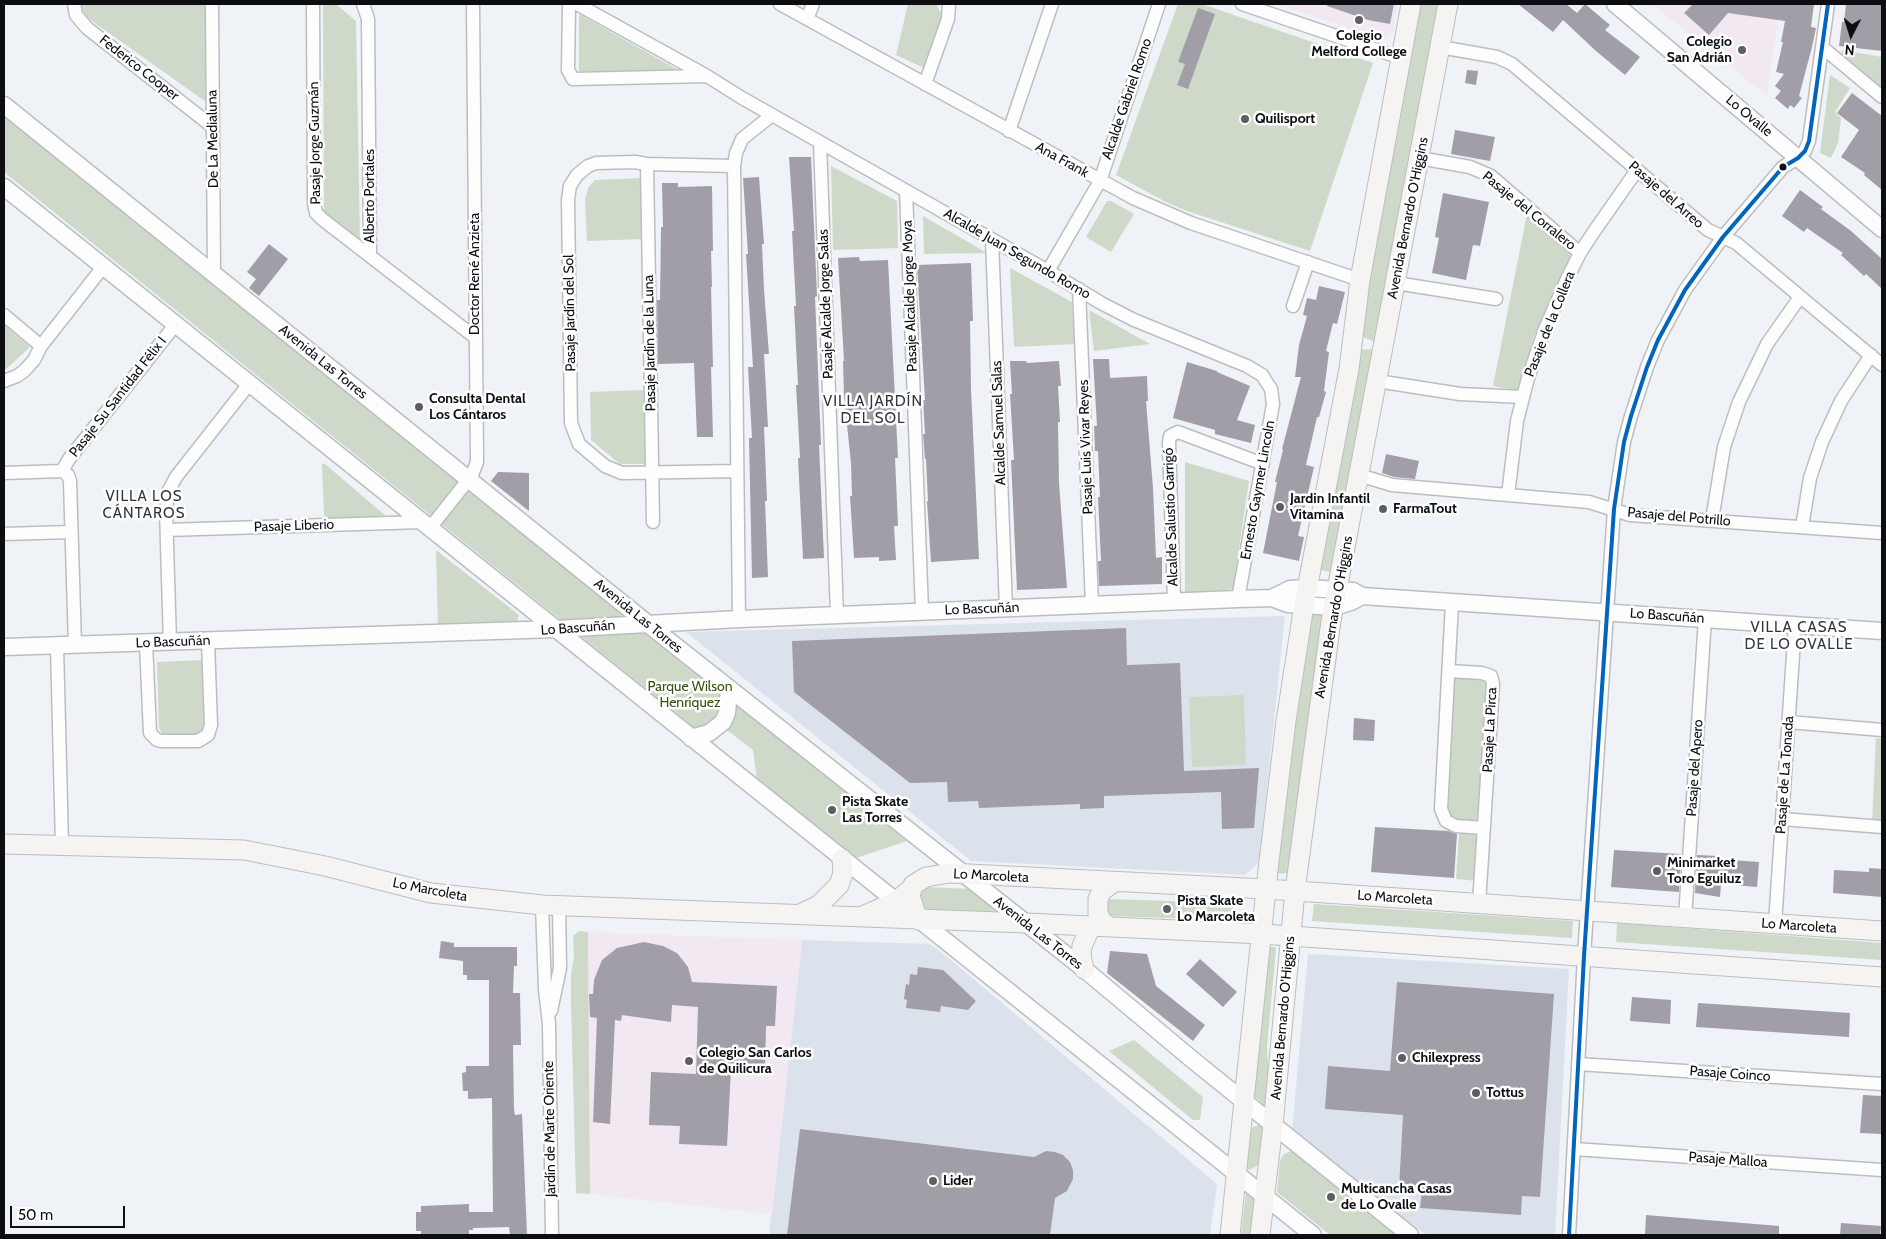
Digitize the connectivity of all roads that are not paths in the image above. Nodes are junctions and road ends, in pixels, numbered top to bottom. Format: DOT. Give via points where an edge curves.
graph roads {
  1 [pos="74,4"];
  2 [pos="212,4"];
  3 [pos="313,4"];
  4 [pos="363,4"];
  5 [pos="473,4"];
  6 [pos="568,4"];
  7 [pos="577,4"];
  8 [pos="780,4"];
  9 [pos="813,4"];
  10 [pos="949,4"];
  11 [pos="1052,4"];
  12 [pos="1159,4"];
  13 [pos="1242,4"];
  14 [pos="1411,4"];
  15 [pos="1448,4"];
  16 [pos="1615,4"];
  17 [pos="1828,4"];
  18 [pos="808,19"];
  19 [pos="1440,47"];
  20 [pos="1822,47"];
  21 [pos="1401,58"];
  22 [pos="707,76"];
  23 [pos="925,84"];
  24 [pos="1882,96"];
  25 [pos="4,105"];
  26 [pos="772,116"];
  27 [pos="213,127"];
  28 [pos="1009,130"];
  29 [pos="820,142"];
  30 [pos="1419,158"];
  31 [pos="1798,158"];
  32 [pos="647,164"];
  33 [pos="734,166"];
  34 [pos="1637,170"];
  35 [pos="1100,181"];
  36 [pos="4,187"];
  37 [pos="906,191"];
  38 [pos="1882,228"];
  39 [pos="1722,237"];
  40 [pos="992,239"];
  41 [pos="1580,253"];
  42 [pos="370,255"];
  43 [pos="1308,262"];
  44 [pos="103,267"];
  45 [pos="1048,270"];
  46 [pos="214,274"];
  47 [pos="1360,280"];
  48 [pos="1396,283"];
  49 [pos="1079,289"];
  50 [pos="1800,296"];
  51 [pos="1496,300"];
  52 [pos="1293,306"];
  53 [pos="4,315"];
  54 [pos="175,325"];
  55 [pos="476,338"];
  56 [pos="41,346"];
  57 [pos="1870,355"];
  58 [pos="1882,365"];
  59 [pos="4,381"];
  60 [pos="1377,381"];
  61 [pos="1267,382"];
  62 [pos="249,384"];
  63 [pos="1523,396"];
  64 [pos="1263,464"];
  65 [pos="62,471"];
  66 [pos="737,471"];
  67 [pos="4,473"];
  68 [pos="652,473"];
  69 [pos="1359,475"];
  70 [pos="468,480"];
  71 [pos="1508,495"];
  72 [pos="1614,509"];
  73 [pos="1712,520"];
  74 [pos="653,522"];
  75 [pos="426,525"];
  76 [pos="1802,527"];
  77 [pos="167,530"];
  78 [pos="71,532"];
  79 [pos="1882,532"];
  80 [pos="4,534"];
  81 [pos="1306,596"];
  82 [pos="1238,598"];
  83 [pos="1335,599"];
  84 [pos="1174,601"];
  85 [pos="1452,603"];
  86 [pos="1092,604"];
  87 [pos="1006,608"];
  88 [pos="922,611"];
  89 [pos="1607,612"];
  90 [pos="837,615"];
  91 [pos="739,619"];
  92 [pos="1706,619"];
  93 [pos="646,623"];
  94 [pos="1795,625"];
  95 [pos="556,630"];
  96 [pos="1882,631"];
  97 [pos="208,642"];
  98 [pos="146,643"];
  99 [pos="170,643"];
  100 [pos="57,645"];
  101 [pos="75,645"];
  102 [pos="4,647"];
  103 [pos="1449,671"];
  104 [pos="729,689"];
  105 [pos="1789,722"];
  106 [pos="1882,730"];
  107 [pos="691,738"];
  108 [pos="1782,819"];
  109 [pos="1882,827"];
  110 [pos="1484,828"];
  111 [pos="4,844"];
  112 [pos="62,846"];
  113 [pos="842,859"];
  114 [pos="963,874"];
  115 [pos="1114,882"];
  116 [pos="912,888"];
  117 [pos="1266,888"];
  118 [pos="1295,891"];
  119 [pos="896,902"];
  120 [pos="1479,904"];
  121 [pos="551,905"];
  122 [pos="1587,911"];
  123 [pos="797,915"];
  124 [pos="859,917"];
  125 [pos="1685,918"];
  126 [pos="918,920"];
  127 [pos="1026,923"];
  128 [pos="1775,924"];
  129 [pos="1100,927"];
  130 [pos="1882,932"];
  131 [pos="1262,934"];
  132 [pos="1291,936"];
  133 [pos="1584,956"];
  134 [pos="1084,969"];
  135 [pos="1882,977"];
  136 [pos="1578,1064"];
  137 [pos="1882,1084"];
  138 [pos="1245,1102"];
  139 [pos="1273,1125"];
  140 [pos="1574,1149"];
  141 [pos="1882,1170"];
  142 [pos="1237,1174"];
  143 [pos="1265,1196"];
  144 [pos="552,1235"];
  145 [pos="1230,1235"];
  146 [pos="1260,1235"];
  147 [pos="1313,1235"];
  148 [pos="1410,1235"];
  149 [pos="1569,1235"];
  1 -- 27 [label="street, Federico Cooper" via="76,15 87,28"];
  2 -- 27 [label="street, De La Medialuna"];
  3 -- 42 [label="street, Pasaje Jorge Guzmán" via="314,208 322,219"];
  4 -- 42 [label="street, Alberto Portales" via="368,19"];
  5 -- 55 [label="street, Doctor René Anzieta"];
  6 -- 22 [label="street" via="568,70 573,79"];
  7 -- 22 [label="street, Alcalde Juan Segundo Romo"];
  8 -- 18 [label="street, Ana Frank"];
  9 -- 18 [label="street"];
  10 -- 23 [label="street" via="948,19"];
  11 -- 28 [label="street"];
  12 -- 35 [label="street, Alcalde Gabriel Romo"];
  13 -- 21 [label="street"];
  14 -- 21 [label="main road, Avenida Bernardo O'Higgins"];
  15 -- 19 [label="main road, Avenida Bernardo O'Higgins"];
  16 -- 31 [label="street, Lo Ovalle"];
  17 -- 20 [label="street"];
  18 -- 23 [label="street, Ana Frank"];
  19 -- 30 [label="main road, Avenida Bernardo O'Higgins"];
  19 -- 34 [label="street, Pasaje del Arreo" via="1507,61"];
  20 -- 24 [label="street"];
  20 -- 31 [label="street" via="1808,146"];
  21 -- 47 [label="main road, Avenida Bernardo O'Higgins"];
  22 -- 26 [label="street, Alcalde Juan Segundo Romo"];
  23 -- 28 [label="street, Ana Frank"];
  25 -- 46 [label="street, Avenida Las Torres"];
  26 -- 29 [label="street, Alcalde Juan Segundo Romo"];
  26 -- 33 [label="street" via="742,139"];
  27 -- 46 [label="street, De La Medialuna"];
  28 -- 35 [label="street, Ana Frank"];
  29 -- 37 [label="street, Alcalde Juan Segundo Romo"];
  29 -- 90 [label="street, Pasaje Alcalde Jorge Salas"];
  30 -- 41 [label="street, Pasaje del Corralero" via="1470,167 1491,176"];
  30 -- 48 [label="main road, Avenida Bernardo O'Higgins"];
  31 -- 38 [label="street, Lo Ovalle"];
  31 -- 39 [label="street" via="1783,167"];
  32 -- 33 [label="street, Pasaje Jardín del Sol"];
  32 -- 68 [label="street, Pasaje Jardín de la Luna"];
  32 -- 68 [label="street, Pasaje Jardín del Sol" via="596,163 582,170 570,186 571,423 579,444 605,466 622,473"];
  33 -- 66 [label="street"];
  34 -- 39 [label="street, Pasaje del Arreo" via="1708,230"];
  34 -- 41 [label="street, Pasaje de la Collera"];
  35 -- 43 [label="street, Ana Frank" via="1176,217"];
  35 -- 45 [label="street, Alcalde Gabriel Romo"];
  36 -- 44 [label="street"];
  37 -- 40 [label="street, Alcalde Juan Segundo Romo"];
  37 -- 88 [label="street, Pasaje Alcalde Jorge Moya"];
  39 -- 50 [label="street, Pasaje del Arreo" via="1736,243"];
  39 -- 72 [label="street" via="1685,290 1647,367 1630,416"];
  40 -- 45 [label="street, Alcalde Juan Segundo Romo"];
  40 -- 87 [label="street, Alcalde Samuel Salas"];
  41 -- 63 [label="street, Pasaje de la Collera" via="1545,329"];
  42 -- 55 [label="street, Alberto Portales"];
  43 -- 47 [label="street, Ana Frank"];
  43 -- 52 [label="street"];
  44 -- 54 [label="street"];
  44 -- 56 [label="street"];
  45 -- 49 [label="street, Alcalde Juan Segundo Romo"];
  46 -- 70 [label="street, Avenida Las Torres"];
  47 -- 81 [label="main road, Avenida Bernardo O'Higgins" via="1350,369"];
  48 -- 51 [label="street"];
  48 -- 60 [label="main road, Avenida Bernardo O'Higgins"];
  49 -- 61 [label="street, Alcalde Juan Segundo Romo" via="1134,320 1255,370"];
  49 -- 86 [label="street, Pasaje Luis Vivar Reyes"];
  50 -- 57 [label="street, Pasaje del Arreo"];
  50 -- 73 [label="street" via="1767,344 1739,402 1724,447"];
  53 -- 56 [label="street"];
  54 -- 62 [label="street"];
  54 -- 65 [label="street, Pasaje Su Santidad Félix I"];
  55 -- 70 [label="street, Doctor René Anzieta" via="477,462"];
  56 -- 59 [label="street" via="24,371"];
  57 -- 58 [label="street, Pasaje del Arreo"];
  57 -- 76 [label="street" via="1841,401 1822,442 1810,478"];
  60 -- 63 [label="street" via="1460,394"];
  60 -- 69 [label="main road, Avenida Bernardo O'Higgins"];
  61 -- 64 [label="street, Ernesto Gaymer Lincoln" via="1273,404"];
  62 -- 75 [label="street"];
  62 -- 77 [label="street" via="172,484 166,501"];
  63 -- 71 [label="street, Pasaje de la Collera"];
  64 -- 82 [label="street, Ernesto Gaymer Lincoln"];
  64 -- 84 [label="street, Alcalde Salustio Garrigó" via="1178,432 1172,434 1168,442"];
  65 -- 67 [label="street"];
  65 -- 78 [label="street, Pasaje Su Santidad Félix I" via="69,478"];
  66 -- 68 [label="street, Pasaje Jardín del Sol"];
  66 -- 91 [label="street"];
  68 -- 74 [label="street, Pasaje Jardín de la Luna"];
  69 -- 71 [label="street, Pasaje del Potrillo" via="1392,485"];
  69 -- 83 [label="main road, Avenida Bernardo O'Higgins"];
  70 -- 75 [label="street, Doctor René Anzieta"];
  70 -- 93 [label="street, Avenida Las Torres"];
  71 -- 72 [label="street, Pasaje del Potrillo" via="1589,502"];
  72 -- 73 [label="street, Pasaje del Potrillo" via="1630,514"];
  72 -- 89 [label="street"];
  73 -- 76 [label="street, Pasaje del Potrillo"];
  75 -- 77 [label="street, Pasaje Liberio"];
  75 -- 95 [label="street"];
  76 -- 79 [label="street, Pasaje del Potrillo"];
  77 -- 99 [label="street"];
  78 -- 80 [label="street"];
  78 -- 101 [label="street, Pasaje Su Santidad Félix I"];
  81 -- 82 [label="street, Lo Bascuñán" via="1290,589 1272,598"];
  81 -- 83 [label="street, Lo Bascuñán"];
  81 -- 117 [label="main road, Avenida Bernardo O'Higgins" via="1286,721"];
  82 -- 84 [label="street, Lo Bascuñán"];
  83 -- 85 [label="street, Lo Bascuñán" via="1353,591 1362,596"];
  83 -- 118 [label="main road, Avenida Bernardo O'Higgins"];
  84 -- 86 [label="street, Lo Bascuñán"];
  85 -- 89 [label="street, Lo Bascuñán"];
  85 -- 103 [label="street"];
  86 -- 87 [label="street, Lo Bascuñán"];
  87 -- 88 [label="street, Lo Bascuñán"];
  88 -- 90 [label="street, Lo Bascuñán"];
  89 -- 92 [label="street, Lo Bascuñán"];
  89 -- 122 [label="street"];
  90 -- 91 [label="street, Lo Bascuñán"];
  91 -- 93 [label="street, Lo Bascuñán"];
  92 -- 94 [label="street, Lo Bascuñán"];
  92 -- 125 [label="street, Pasaje del Apero"];
  93 -- 95 [label="street, Lo Bascuñán"];
  93 -- 104 [label="street, Avenida Las Torres"];
  94 -- 96 [label="street, Lo Bascuñán"];
  94 -- 105 [label="street, Pasaje de La Tonada"];
  95 -- 97 [label="street, Lo Bascuñán"];
  95 -- 107 [label="street"];
  97 -- 98 [label="street" via="211,725 208,735 198,741 157,740 150,733"];
  97 -- 99 [label="street, Lo Bascuñán"];
  98 -- 99 [label="street, Lo Bascuñán"];
  98 -- 101 [label="street, Lo Bascuñán"];
  100 -- 101 [label="street, Lo Bascuñán"];
  100 -- 102 [label="street, Lo Bascuñán"];
  100 -- 112 [label="street"];
  103 -- 110 [label="street" via="1441,809 1446,821 1456,826"];
  103 -- 110 [label="street, Pasaje La Pirca" via="1482,673 1491,676 1493,684"];
  104 -- 107 [label="street" via="723,722 709,734"];
  104 -- 114 [label="street, Avenida Las Torres"];
  105 -- 106 [label="street"];
  105 -- 108 [label="street, Pasaje de La Tonada"];
  107 -- 113 [label="street"];
  108 -- 109 [label="street"];
  108 -- 128 [label="street, Pasaje de La Tonada"];
  110 -- 120 [label="street, Pasaje La Pirca"];
  111 -- 112 [label="main road, Lo Marcoleta"];
  112 -- 121 [label="main road, Lo Marcoleta" via="244,850 431,892"];
  113 -- 119 [label="street"];
  113 -- 123 [label="main road" via="843,873 839,884 819,905"];
  114 -- 115 [label="main road, Lo Marcoleta"];
  114 -- 116 [label="main road, Lo Marcoleta" via="926,877"];
  114 -- 127 [label="street, Avenida Las Torres"];
  115 -- 117 [label="main road, Lo Marcoleta"];
  115 -- 129 [label="main road" via="1102,891 1098,900"];
  116 -- 119 [label="main road, Lo Marcoleta"];
  116 -- 126 [label="main road" via="910,900"];
  117 -- 118 [label="main road, Lo Marcoleta"];
  117 -- 131 [label="main road, Avenida Bernardo O'Higgins"];
  118 -- 120 [label="main road, Lo Marcoleta"];
  118 -- 132 [label="main road, Avenida Bernardo O'Higgins"];
  119 -- 124 [label="main road, Lo Marcoleta"];
  119 -- 126 [label="street"];
  120 -- 122 [label="main road, Lo Marcoleta"];
  121 -- 123 [label="main road, Lo Marcoleta"];
  121 -- 144 [label="street, Jardín de Marte Oriente" via="545,989"];
  122 -- 125 [label="main road, Lo Marcoleta"];
  122 -- 133 [label="street"];
  123 -- 124 [label="main road, Lo Marcoleta"];
  124 -- 126 [label="main road, Lo Marcoleta"];
  125 -- 128 [label="main road, Lo Marcoleta"];
  126 -- 127 [label="main road, Lo Marcoleta"];
  126 -- 142 [label="street"];
  127 -- 129 [label="main road, Lo Marcoleta"];
  127 -- 134 [label="street, Avenida Las Torres"];
  128 -- 130 [label="main road, Lo Marcoleta"];
  129 -- 131 [label="main road, Lo Marcoleta"];
  129 -- 134 [label="main road" via="1082,946"];
  131 -- 132 [label="main road, Lo Marcoleta"];
  131 -- 138 [label="main road, Avenida Bernardo O'Higgins"];
  132 -- 133 [label="main road, Lo Marcoleta"];
  132 -- 139 [label="main road, Avenida Bernardo O'Higgins"];
  133 -- 135 [label="main road, Lo Marcoleta"];
  133 -- 136 [label="street"];
  134 -- 138 [label="street, Avenida Las Torres"];
  136 -- 137 [label="street, Pasaje Coinco"];
  136 -- 140 [label="street"];
  138 -- 139 [label="street, Avenida Las Torres"];
  138 -- 142 [label="main road, Avenida Bernardo O'Higgins"];
  139 -- 143 [label="main road, Avenida Bernardo O'Higgins"];
  139 -- 148 [label="street, Avenida Las Torres"];
  140 -- 141 [label="street, Pasaje Malloa"];
  140 -- 149 [label="street"];
  142 -- 143 [label="street"];
  142 -- 145 [label="main road, Avenida Bernardo O'Higgins"];
  143 -- 146 [label="main road, Avenida Bernardo O'Higgins"];
  143 -- 147 [label="street"];
}
